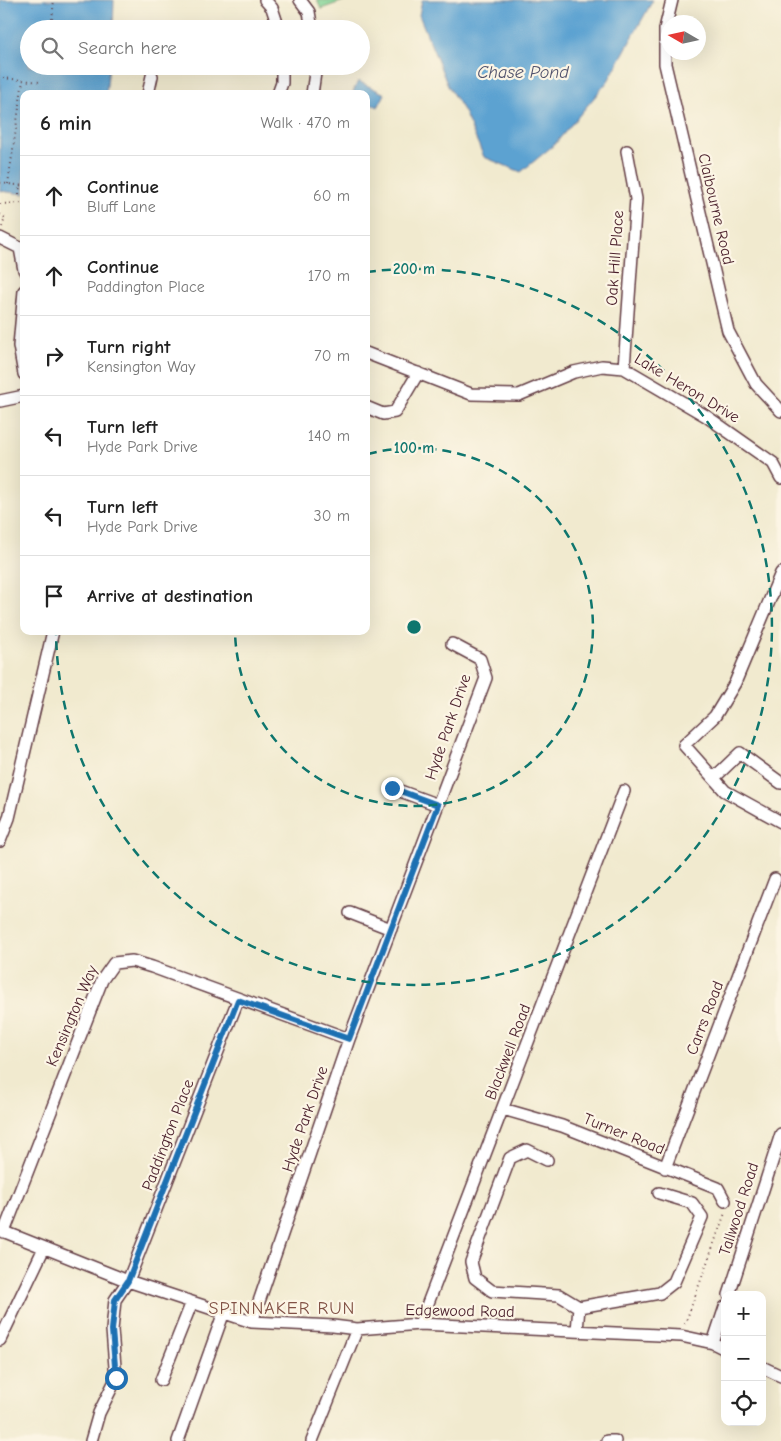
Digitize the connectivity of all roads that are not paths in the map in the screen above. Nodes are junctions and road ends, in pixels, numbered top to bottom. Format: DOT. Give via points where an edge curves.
graph roads {
  1 [pos="265,0"];
  2 [pos="300,0"];
  3 [pos="672,0"];
  4 [pos="276,20"];
  5 [pos="310,20"];
  6 [pos="282,75"];
  7 [pos="315,75"];
  8 [pos="152,76"];
  9 [pos="149,90"];
  10 [pos="280,90"];
  11 [pos="313,90"];
  12 [pos="627,151"];
  13 [pos="0,238"];
  14 [pos="20,248"];
  15 [pos="20,335"];
  16 [pos="20,352"];
  17 [pos="370,355"];
  18 [pos="624,368"];
  19 [pos="418,373"];
  20 [pos="20,397"];
  21 [pos="0,401"];
  22 [pos="370,409"];
  23 [pos="781,411"];
  24 [pos="781,478"];
  25 [pos="781,573"];
  26 [pos="776,600"];
  27 [pos="52,635"];
  28 [pos="452,644"];
  29 [pos="714,778"];
  30 [pos="781,783"];
  31 [pos="392,788"];
  32 [pos="624,791"];
  33 [pos="438,805"];
  34 [pos="781,822"];
  35 [pos="0,842"];
  36 [pos="775,879"];
  37 [pos="350,913"];
  38 [pos="391,929"];
  39 [pos="238,1000"];
  40 [pos="349,1039"];
  41 [pos="503,1109"];
  42 [pos="781,1134"];
  43 [pos="547,1160"];
  44 [pos="665,1168"];
  45 [pos="660,1193"];
  46 [pos="725,1203"];
  47 [pos="2,1231"];
  48 [pos="44,1248"];
  49 [pos="128,1281"];
  50 [pos="730,1291"];
  51 [pos="192,1302"];
  52 [pos="579,1307"];
  53 [pos="224,1312"];
  54 [pos="5,1317"];
  55 [pos="721,1319"];
  56 [pos="252,1322"];
  57 [pos="420,1324"];
  58 [pos="357,1329"];
  59 [pos="576,1331"];
  60 [pos="0,1340"];
  61 [pos="713,1343"];
  62 [pos="721,1347"];
  63 [pos="766,1369"];
  64 [pos="781,1376"];
  65 [pos="161,1380"];
  66 [pos="91,1441"];
  67 [pos="178,1441"];
  68 [pos="312,1441"];
  69 [pos="607,1441"];
  70 [pos="615,1441"];
  1 -- 4 [label="street"];
  2 -- 5 [label="street"];
  3 -- 23 [label="street, Claibourne Road" via="665,30 665,64 728,331 756,384"];
  6 -- 10 [label="street"];
  7 -- 11 [label="street"];
  8 -- 9 [label="street"];
  12 -- 18 [label="street, Oak Hill Place" via="636,199"];
  13 -- 14 [label="street"];
  15 -- 16 [label="street"];
  17 -- 19 [label="street, Lake Heron Drive"];
  18 -- 19 [label="street, Lake Heron Drive" via="602,366 574,372 519,395 471,394"];
  18 -- 24 [label="street, Lake Heron Drive" via="706,416 773,463"];
  19 -- 22 [label="street" via="395,412 383,414"];
  20 -- 21 [label="street"];
  25 -- 26 [label="street"];
  26 -- 29 [label="street" via="715,716 684,744"];
  27 -- 35 [label="street" via="9,818"];
  28 -- 33 [label="street, Hyde Park Drive" via="480,659 486,678"];
  29 -- 30 [label="street" via="740,753"];
  29 -- 34 [label="street" via="725,791"];
  31 -- 33 [label="street, Hyde Park Drive"];
  32 -- 41 [label="street, Blackwell Road"];
  33 -- 38 [label="street, Hyde Park Drive"];
  36 -- 44 [label="street, Carrs Road"];
  37 -- 38 [label="street"];
  38 -- 40 [label="street, Hyde Park Drive"];
  39 -- 40 [label="street, Kensington Way"];
  39 -- 47 [label="street, Kensington Way" via="132,961 114,963 102,980"];
  39 -- 49 [label="street, Paddington Place"];
  40 -- 56 [label="street, Hyde Park Drive"];
  41 -- 44 [label="street, Turner Road" via="562,1126"];
  41 -- 57 [label="street, Blackwell Road"];
  42 -- 50 [label="street, Tallwood Road"];
  43 -- 52 [label="street" via="527,1150 510,1158 471,1262 475,1278 492,1291 559,1295"];
  44 -- 46 [label="street, Turner Road" via="718,1188"];
  45 -- 52 [label="street" via="692,1203 702,1218 674,1282 660,1293"];
  47 -- 48 [label="street, Edgewood Road"];
  48 -- 49 [label="street, Edgewood Road"];
  48 -- 54 [label="street"];
  49 -- 51 [label="street, Edgewood Road"];
  49 -- 66 [label="street, Paddington Place" via="115,1300 112,1330 116,1378 99,1413"];
  51 -- 53 [label="street, Edgewood Road"];
  51 -- 65 [label="street"];
  52 -- 59 [label="street"];
  53 -- 56 [label="street, Edgewood Road"];
  53 -- 67 [label="street"];
  54 -- 60 [label="street"];
  55 -- 61 [label="street"];
  56 -- 58 [label="street, Edgewood Road"];
  57 -- 58 [label="street, Edgewood Road"];
  57 -- 59 [label="street, Edgewood Road"];
  58 -- 68 [label="street"];
  59 -- 61 [label="street, Edgewood Road" via="681,1336"];
  61 -- 62 [label="street, Edgewood Road"];
  63 -- 64 [label="street"];
  69 -- 70 [label="street"];
}
